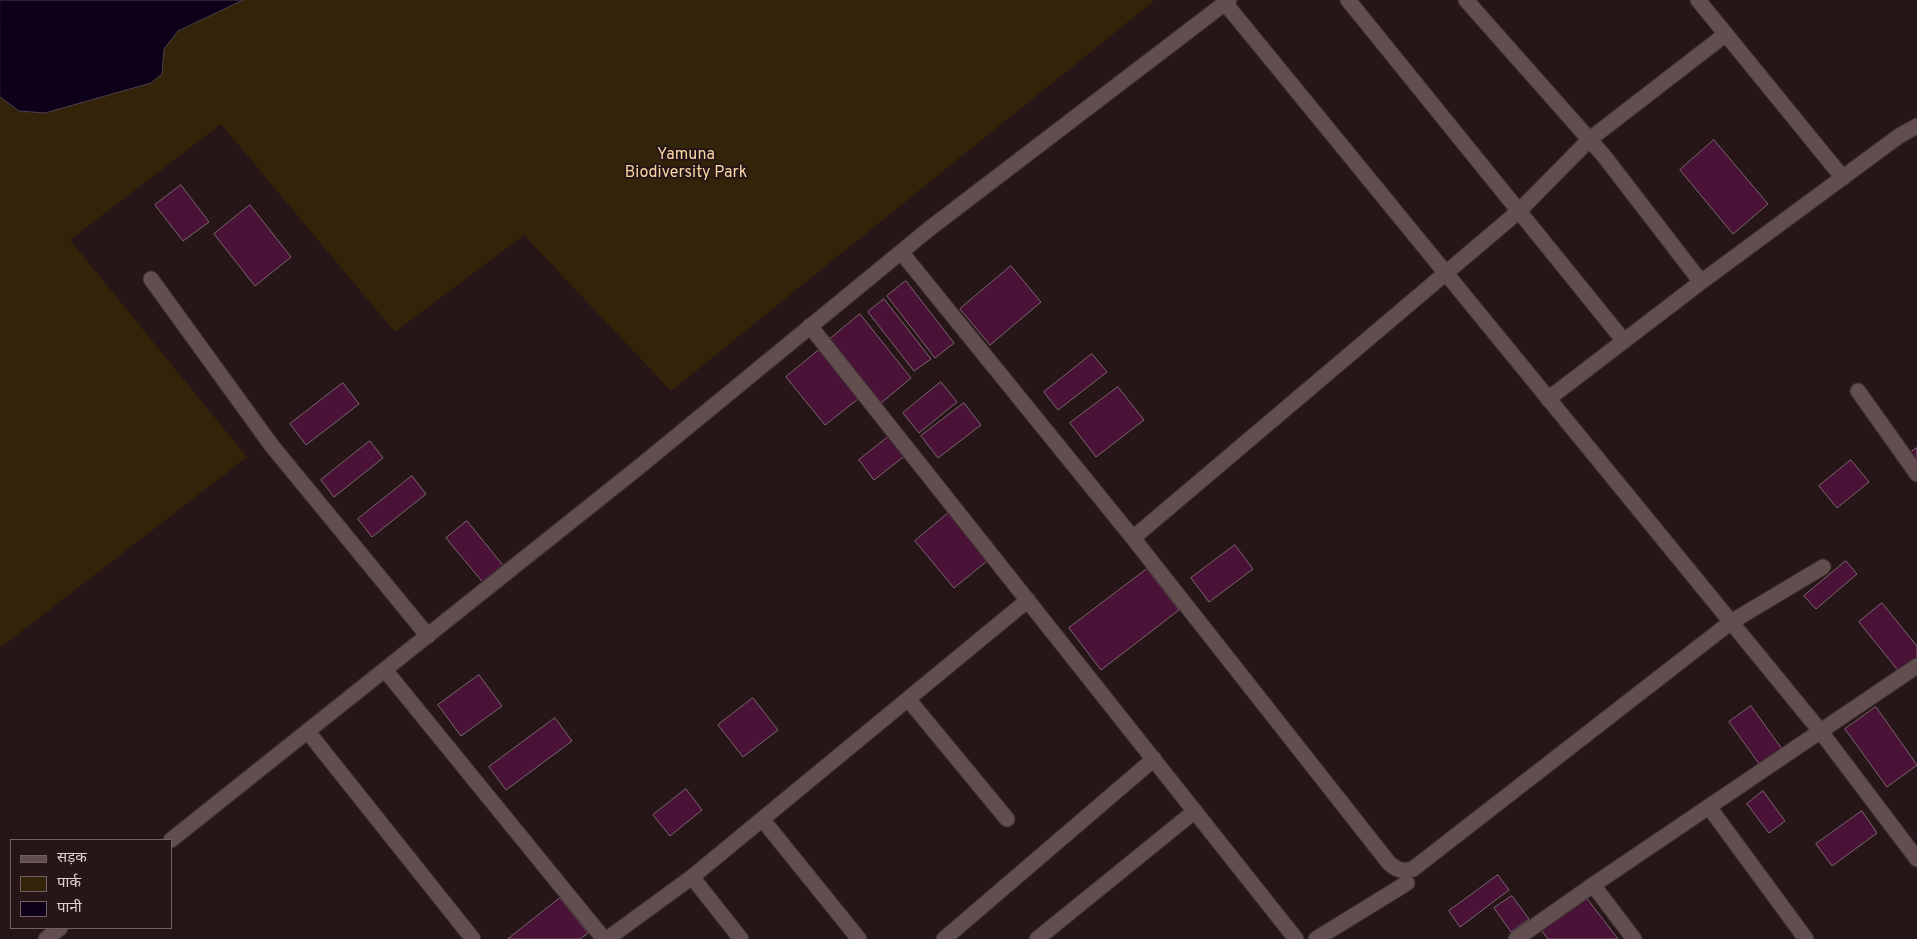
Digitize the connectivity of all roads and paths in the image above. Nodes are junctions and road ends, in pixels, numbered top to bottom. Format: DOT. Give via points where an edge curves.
graph roads {
  1 [pos="1348,0"];
  2 [pos="1466,0"];
  3 [pos="1698,0"];
  4 [pos="1227,1"];
  5 [pos="1726,34"];
  6 [pos="1917,126"];
  7 [pos="1590,139"];
  8 [pos="1843,178"];
  9 [pos="1519,211"];
  10 [pos="901,252"];
  11 [pos="1445,273"];
  12 [pos="151,279"];
  13 [pos="1701,282"];
  14 [pos="810,326"];
  15 [pos="1624,341"];
  16 [pos="1858,391"];
  17 [pos="1548,399"];
  18 [pos="1917,474"];
  19 [pos="1133,538"];
  20 [pos="1823,566"];
  21 [pos="1028,600"];
  22 [pos="1731,622"];
  23 [pos="428,636"];
  24 [pos="1917,666"];
  25 [pos="385,670"];
  26 [pos="908,699"];
  27 [pos="308,732"];
  28 [pos="1821,732"];
  29 [pos="1154,759"];
  30 [pos="1709,807"];
  31 [pos="1195,811"];
  32 [pos="762,819"];
  33 [pos="1006,819"];
  34 [pos="172,839"];
  35 [pos="1917,859"];
  36 [pos="692,877"];
  37 [pos="1407,883"];
  38 [pos="1593,885"];
  39 [pos="59,929"];
  40 [pos="46,939"];
  41 [pos="473,939"];
  42 [pos="606,939"];
  43 [pos="740,939"];
  44 [pos="860,939"];
  45 [pos="944,939"];
  46 [pos="1036,939"];
  47 [pos="1296,939"];
  48 [pos="1316,939"];
  49 [pos="1516,939"];
  50 [pos="1634,939"];
  51 [pos="1806,939"];
  1 -- 9 [label="street"];
  2 -- 7 [label="street"];
  3 -- 5 [label="street"];
  4 -- 10 [label="street"];
  4 -- 11 [label="street"];
  5 -- 7 [label="street"];
  5 -- 8 [label="street"];
  6 -- 8 [label="street"];
  7 -- 9 [label="street"];
  7 -- 13 [label="street"];
  8 -- 13 [label="street"];
  9 -- 11 [label="street"];
  9 -- 15 [label="street"];
  10 -- 14 [label="street"];
  10 -- 19 [label="street"];
  11 -- 17 [label="street"];
  11 -- 19 [label="street"];
  12 -- 23 [label="street" via="272,446"];
  13 -- 15 [label="street"];
  14 -- 21 [label="street"];
  14 -- 23 [label="street"];
  15 -- 17 [label="street"];
  16 -- 18 [label="street"];
  17 -- 22 [label="street"];
  19 -- 22 [label="street" via="1389,863 1404,872 1414,869"];
  20 -- 22 [label="street"];
  21 -- 26 [label="street"];
  21 -- 29 [label="street"];
  22 -- 28 [label="street"];
  23 -- 25 [label="street"];
  24 -- 28 [label="street"];
  25 -- 27 [label="street"];
  25 -- 42 [label="street"];
  26 -- 32 [label="street"];
  26 -- 33 [label="street"];
  27 -- 34 [label="street"];
  27 -- 41 [label="street"];
  28 -- 30 [label="street"];
  28 -- 35 [label="street"];
  29 -- 31 [label="street"];
  29 -- 45 [label="street"];
  30 -- 38 [label="street"];
  30 -- 51 [label="street"];
  31 -- 46 [label="street"];
  31 -- 47 [label="street"];
  32 -- 36 [label="street"];
  32 -- 44 [label="street"];
  36 -- 42 [label="street"];
  36 -- 43 [label="street"];
  37 -- 48 [label="street"];
  38 -- 49 [label="street"];
  38 -- 50 [label="street"];
  39 -- 40 [label="street"];
}
